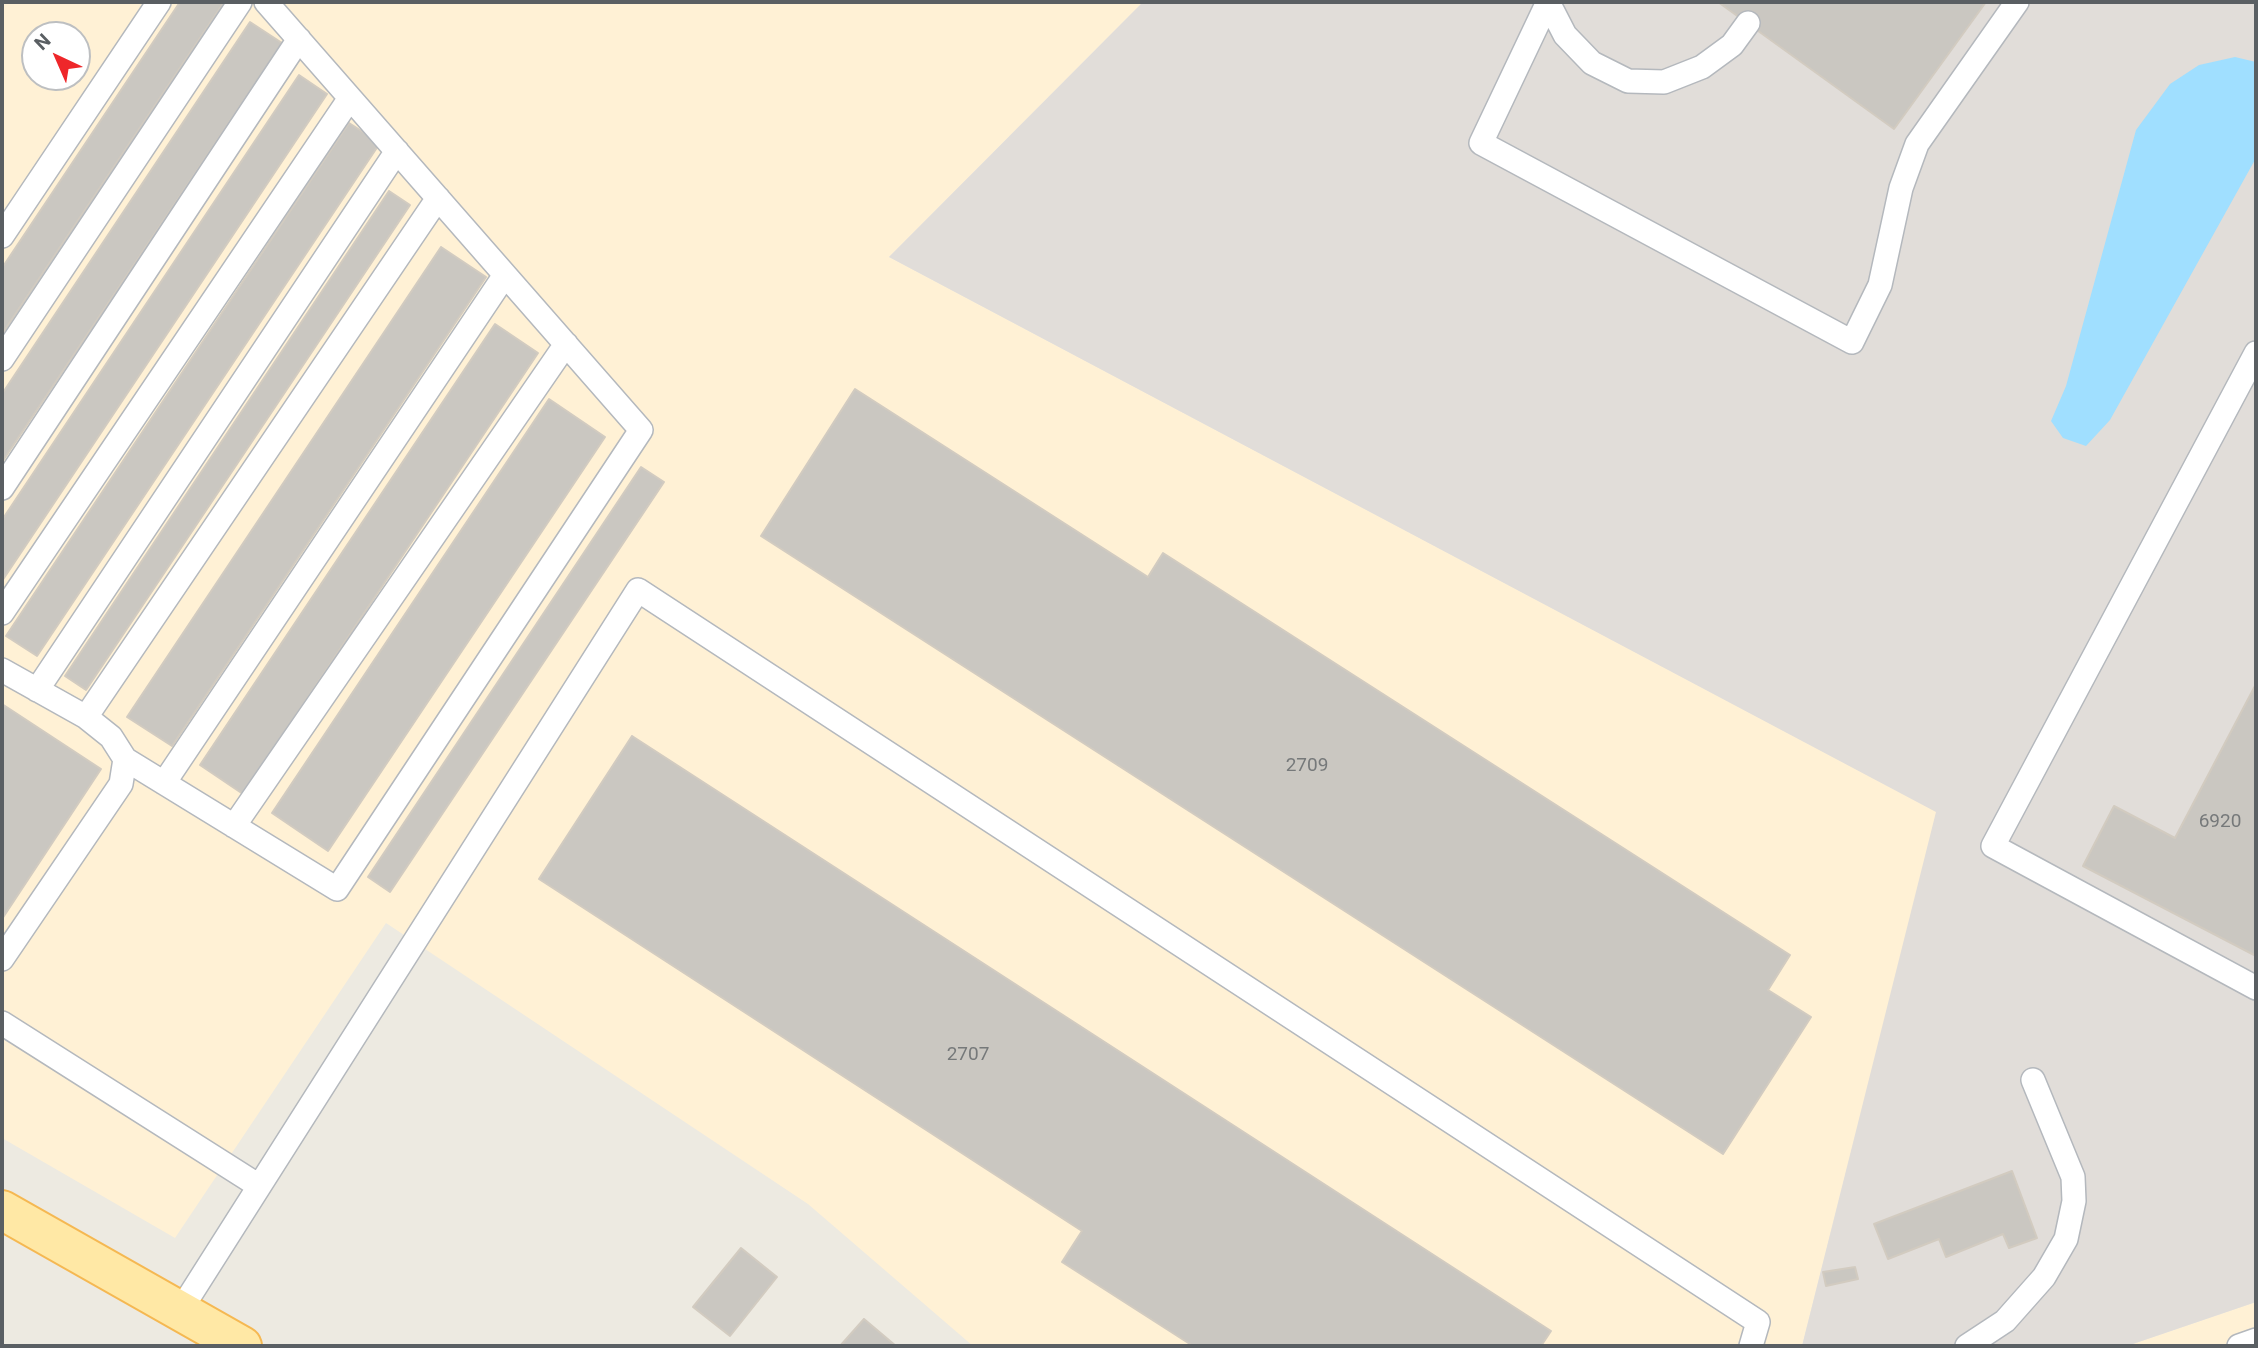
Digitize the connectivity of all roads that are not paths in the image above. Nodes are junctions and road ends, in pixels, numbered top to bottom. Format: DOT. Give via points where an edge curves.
graph roads {
  1 [pos="159,2"];
  2 [pos="240,2"];
  3 [pos="267,2"];
  4 [pos="1548,2"];
  5 [pos="2017,2"];
  6 [pos="1748,23"];
  7 [pos="299,39"];
  8 [pos="350,98"];
  9 [pos="397,151"];
  10 [pos="438,198"];
  11 [pos="2,236"];
  12 [pos="505,275"];
  13 [pos="566,344"];
  14 [pos="2256,353"];
  15 [pos="2,359"];
  16 [pos="2,488"];
  17 [pos="2,613"];
  18 [pos="2,670"];
  19 [pos="37,690"];
  20 [pos="86,717"];
  21 [pos="125,759"];
  22 [pos="163,783"];
  23 [pos="234,826"];
  24 [pos="2,959"];
  25 [pos="2256,988"];
  26 [pos="2,1023"];
  27 [pos="2033,1080"];
  28 [pos="259,1186"];
  29 [pos="2,1210"];
  30 [pos="180,1311"];
  31 [pos="2256,1340"];
  32 [pos="242,1346"];
  33 [pos="1751,1346"];
  34 [pos="1967,1346"];
  35 [pos="2239,1346"];
  1 -- 11 [label="lane"];
  2 -- 15 [label="lane"];
  3 -- 7 [label="lane"];
  4 -- 5 [label="lane" via="1481,143 1852,342 1880,285 1901,188 1917,144"];
  4 -- 6 [label="lane" via="1565,35 1592,63 1628,81 1664,82 1702,67 1732,45"];
  7 -- 8 [label="lane"];
  7 -- 16 [label="lane"];
  8 -- 9 [label="lane"];
  8 -- 17 [label="lane"];
  9 -- 10 [label="lane"];
  9 -- 19 [label="lane"];
  10 -- 12 [label="lane"];
  10 -- 20 [label="lane"];
  12 -- 13 [label="lane"];
  12 -- 22 [label="lane"];
  13 -- 23 [label="lane"];
  13 -- 23 [label="lane" via="641,430 337,889"];
  14 -- 25 [label="lane" via="1993,846"];
  18 -- 19 [label="lane"];
  19 -- 20 [label="lane"];
  20 -- 21 [label="lane" via="111,737"];
  21 -- 22 [label="lane"];
  21 -- 24 [label="lane" via="121,784"];
  22 -- 23 [label="lane"];
  26 -- 28 [label="lane"];
  27 -- 34 [label="lane" via="2073,1177 2074,1201 2066,1239 2044,1277 2005,1321"];
  28 -- 30 [label="lane"];
  28 -- 33 [label="lane" via="638,590 1758,1322"];
  29 -- 30 [label="main road"];
  30 -- 32 [label="main road"];
  31 -- 35 [label="lane"];
}
